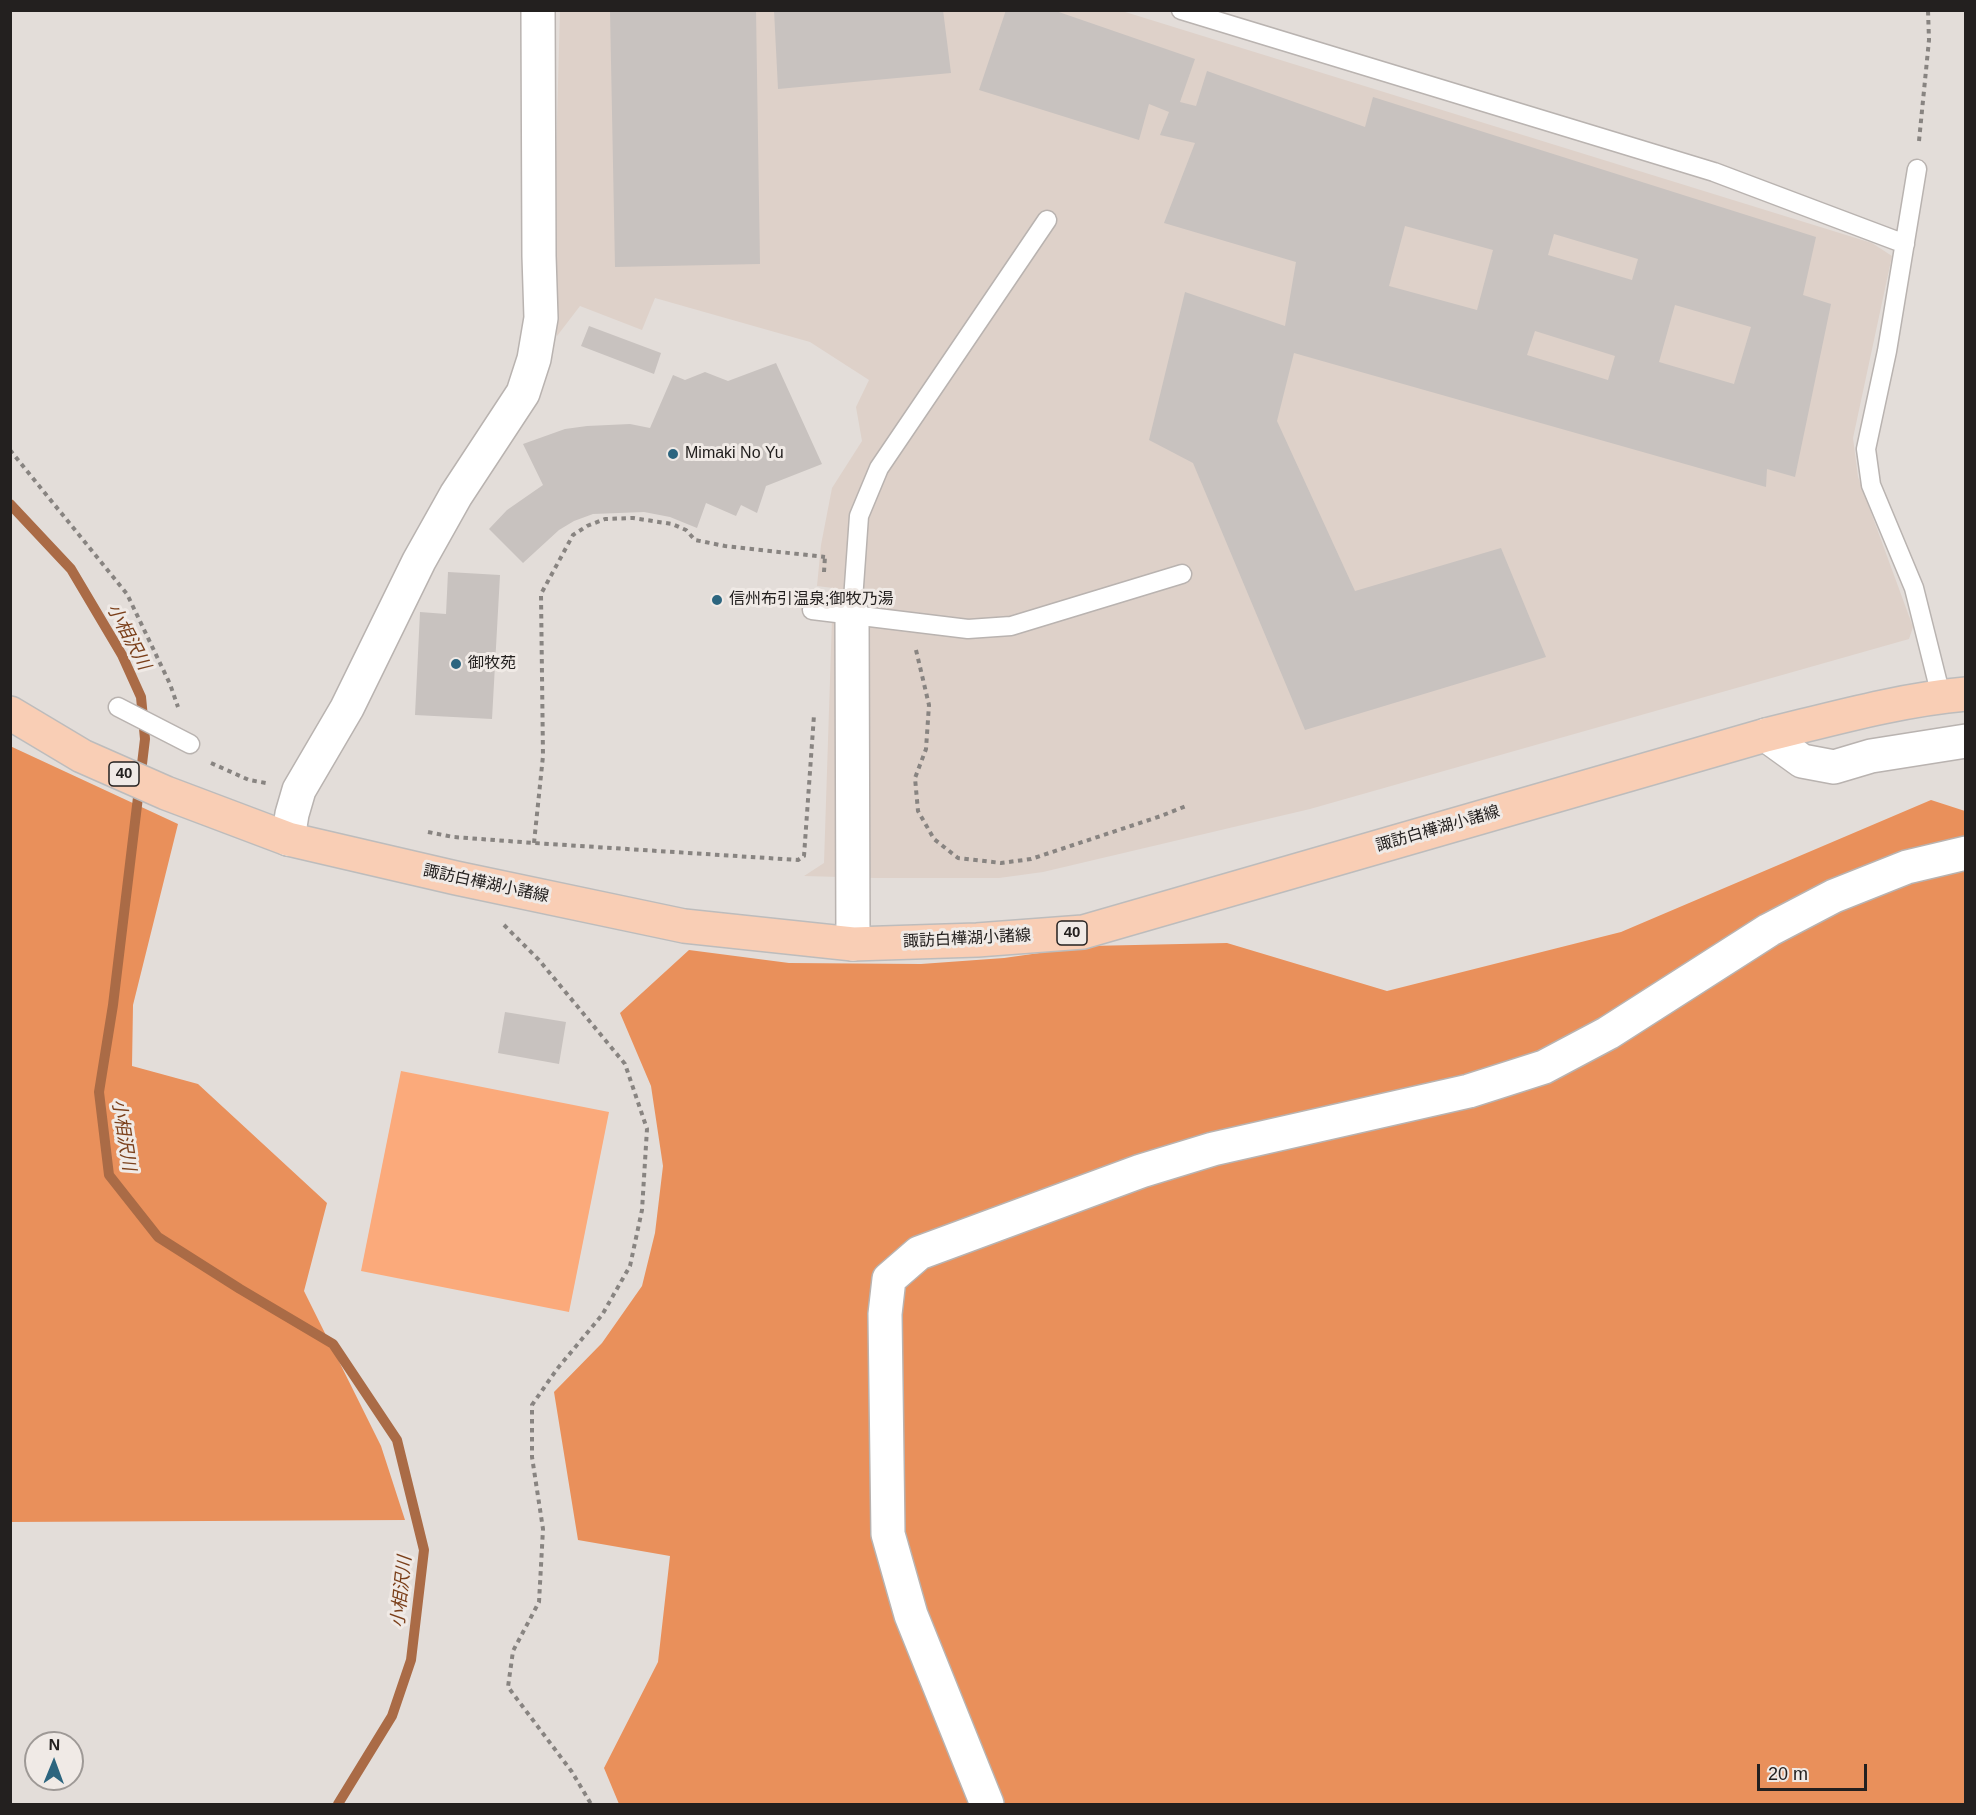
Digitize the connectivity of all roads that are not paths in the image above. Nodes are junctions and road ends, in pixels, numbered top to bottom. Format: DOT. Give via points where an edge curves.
graph roads {
  1 [pos="538,10"];
  2 [pos="1181,10"];
  3 [pos="1917,169"];
  4 [pos="1047,220"];
  5 [pos="1905,244"];
  6 [pos="1182,574"];
  7 [pos="812,610"];
  8 [pos="852,614"];
  9 [pos="1953,695"];
  10 [pos="118,707"];
  11 [pos="10,712"];
  12 [pos="1766,735"];
  13 [pos="1965,741"];
  14 [pos="190,744"];
  15 [pos="288,839"];
  16 [pos="1965,853"];
  17 [pos="853,944"];
  18 [pos="987,1804"];
  1 -- 15 [label="street" via="541,318 534,359 523,393 456,495 347,708 299,790"];
  2 -- 5 [label="lane" via="1714,172"];
  3 -- 5 [label="lane"];
  4 -- 8 [label="lane" via="879,468 859,516"];
  5 -- 9 [label="lane" via="1866,449 1871,485"];
  6 -- 8 [label="lane" via="1011,626 968,629"];
  7 -- 8 [label="lane"];
  8 -- 17 [label="street"];
  9 -- 12 [label="main road, 諏訪白樺湖小諸線 / 40" via="1859,712"];
  10 -- 14 [label="lane"];
  11 -- 15 [label="main road, 諏訪白樺湖小諸線 / 40" via="82,756"];
  12 -- 13 [label="street" via="1802,761 1834,767 1871,756"];
  12 -- 17 [label="main road, 諏訪白樺湖小諸線 / 40" via="1083,932"];
  15 -- 17 [label="main road, 諏訪白樺湖小諸線 / 40" via="684,926"];
  16 -- 18 [label="street" via="1906,867 1834,896 1769,930 1608,1033 1544,1067 1470,1091 1213,1149 1141,1171 919,1253 890,1279 885,1314 888,1534 911,1616"];
}
